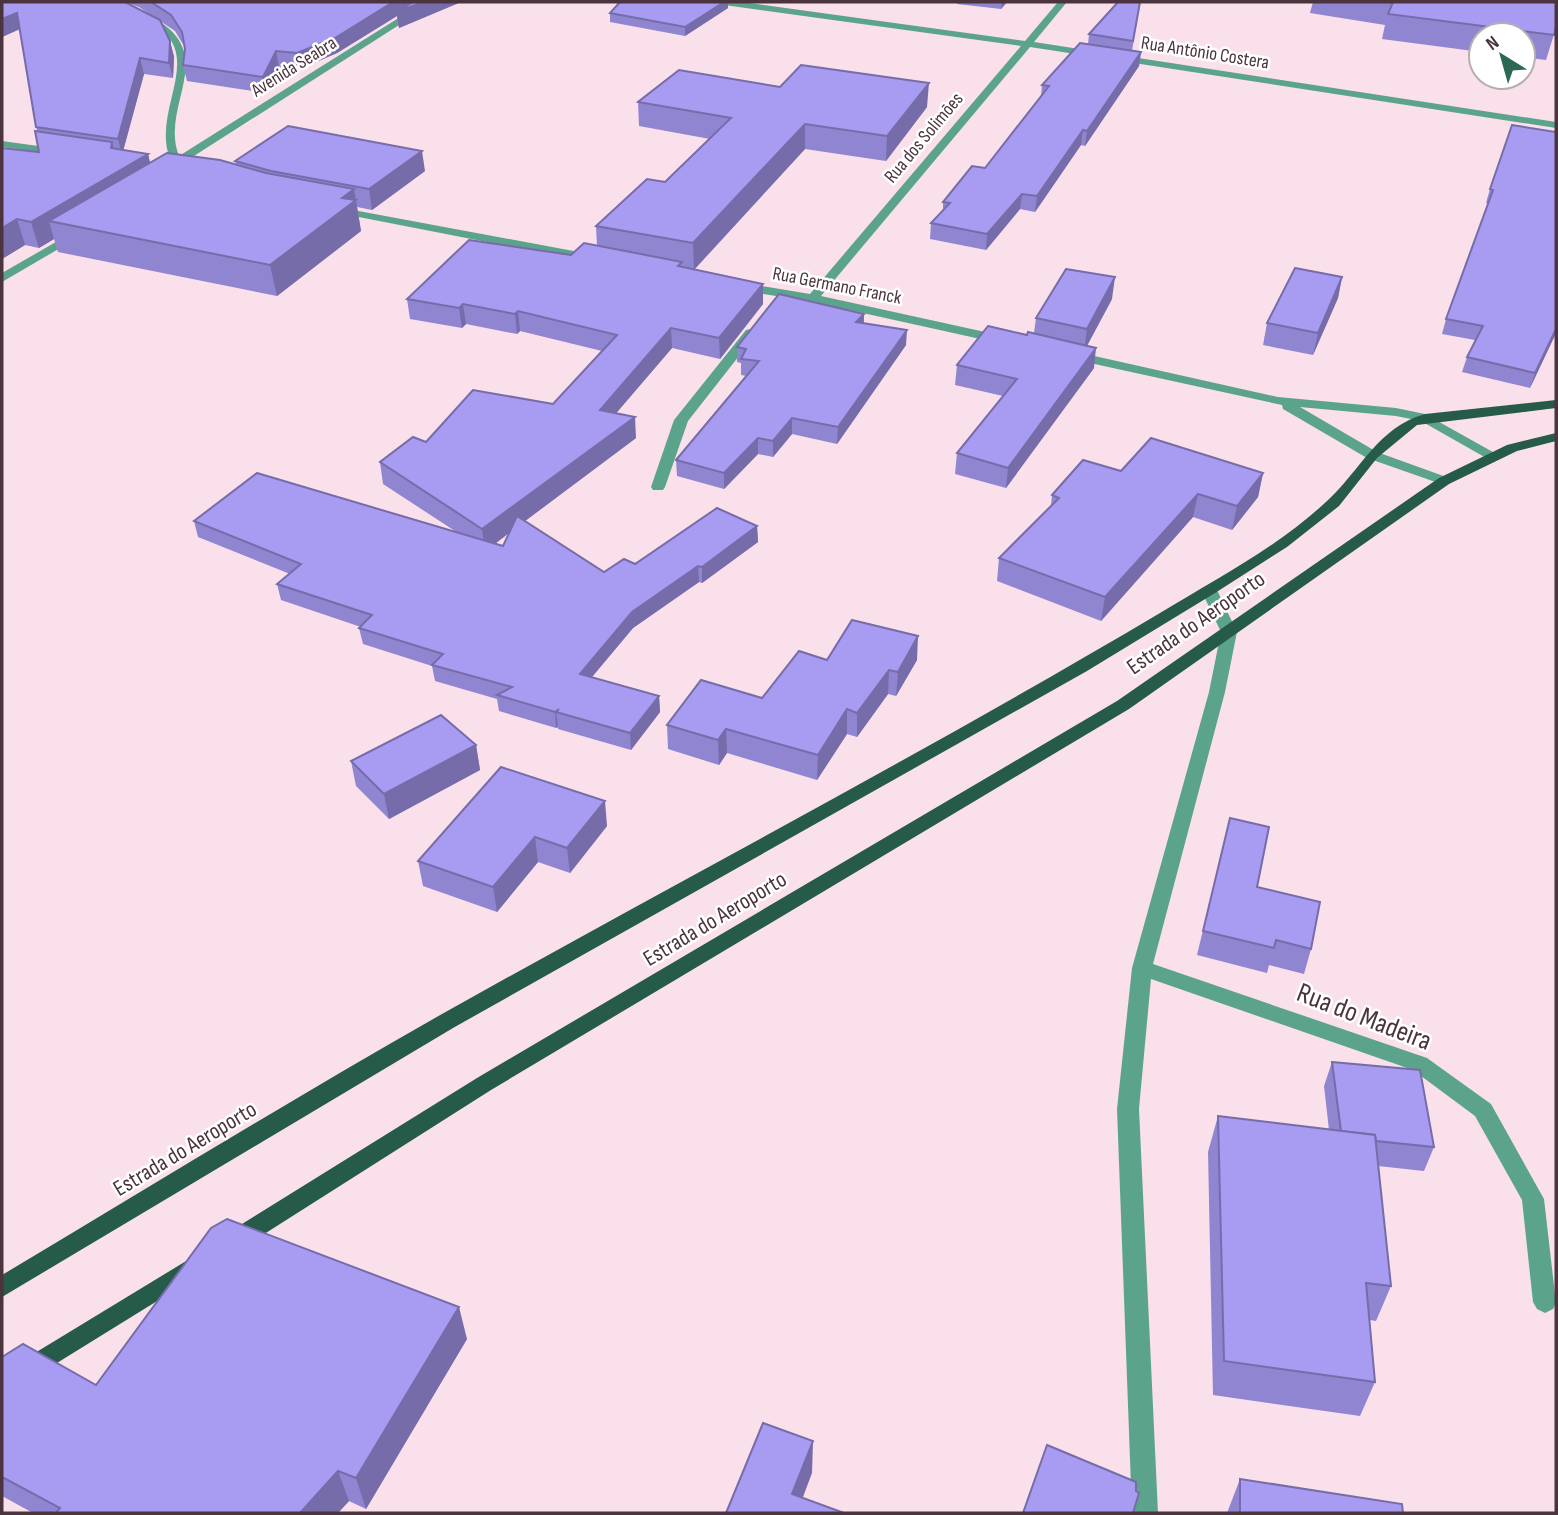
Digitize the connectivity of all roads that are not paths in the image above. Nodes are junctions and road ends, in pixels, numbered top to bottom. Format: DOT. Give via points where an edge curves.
graph roads {
  1 [pos="113,2"];
  2 [pos="430,2"];
  3 [pos="724,2"];
  4 [pos="1063,2"];
  5 [pos="1028,44"];
  6 [pos="1556,125"];
  7 [pos="2,144"];
  8 [pos="66,153"];
  9 [pos="326,207"];
  10 [pos="81,231"];
  11 [pos="608,261"];
  12 [pos="2,278"];
  13 [pos="728,284"];
  14 [pos="813,298"];
  15 [pos="760,321"];
  16 [pos="1013,342"];
  17 [pos="1052,351"];
  18 [pos="1278,401"];
  19 [pos="1556,404"];
  20 [pos="1425,418"];
  21 [pos="1556,437"];
  22 [pos="1372,455"];
  23 [pos="1493,456"];
  24 [pos="1444,481"];
  25 [pos="658,487"];
  26 [pos="1209,590"];
  27 [pos="1229,632"];
  28 [pos="1142,968"];
  29 [pos="2,1287"];
  30 [pos="1545,1302"];
  31 [pos="2,1386"];
  32 [pos="1145,1513"];
  1 -- 2 [label="street, Avenida Seabra" via="146,16 176,41 181,56 169,150 179,170"];
  3 -- 5 [label="street, Rua Antônio Costera"];
  4 -- 5 [label="street, Rua dos Solimões"];
  5 -- 6 [label="street, Rua Antônio Costera"];
  5 -- 14 [label="street, Rua dos Solimões"];
  7 -- 8 [label="street"];
  9 -- 11 [label="street"];
  10 -- 12 [label="street"];
  13 -- 14 [label="street, Rua Germano Franck" via="778,299"];
  14 -- 16 [label="street, Rua Germano Franck"];
  15 -- 25 [label="street" via="681,420"];
  17 -- 18 [label="street"];
  18 -- 20 [label="street"];
  18 -- 22 [label="street"];
  19 -- 20 [label="main road"];
  20 -- 22 [label="main road, Estrada do Aeroporto" via="1412,422"];
  20 -- 23 [label="street"];
  21 -- 23 [label="main road"];
  22 -- 24 [label="street"];
  22 -- 26 [label="main road, Estrada do Aeroporto" via="1334,503 1282,544"];
  23 -- 24 [label="main road"];
  24 -- 27 [label="main road, Estrada do Aeroporto"];
  26 -- 27 [label="street"];
  26 -- 29 [label="main road, Estrada do Aeroporto" via="1081,667 446,1022"];
  27 -- 28 [label="street"];
  27 -- 31 [label="main road, Estrada do Aeroporto" via="1123,705 484,1084"];
  28 -- 30 [label="street, Rua do Madeira" via="1420,1064 1483,1110 1533,1199"];
  28 -- 32 [label="street" via="1128,1110"];
}
